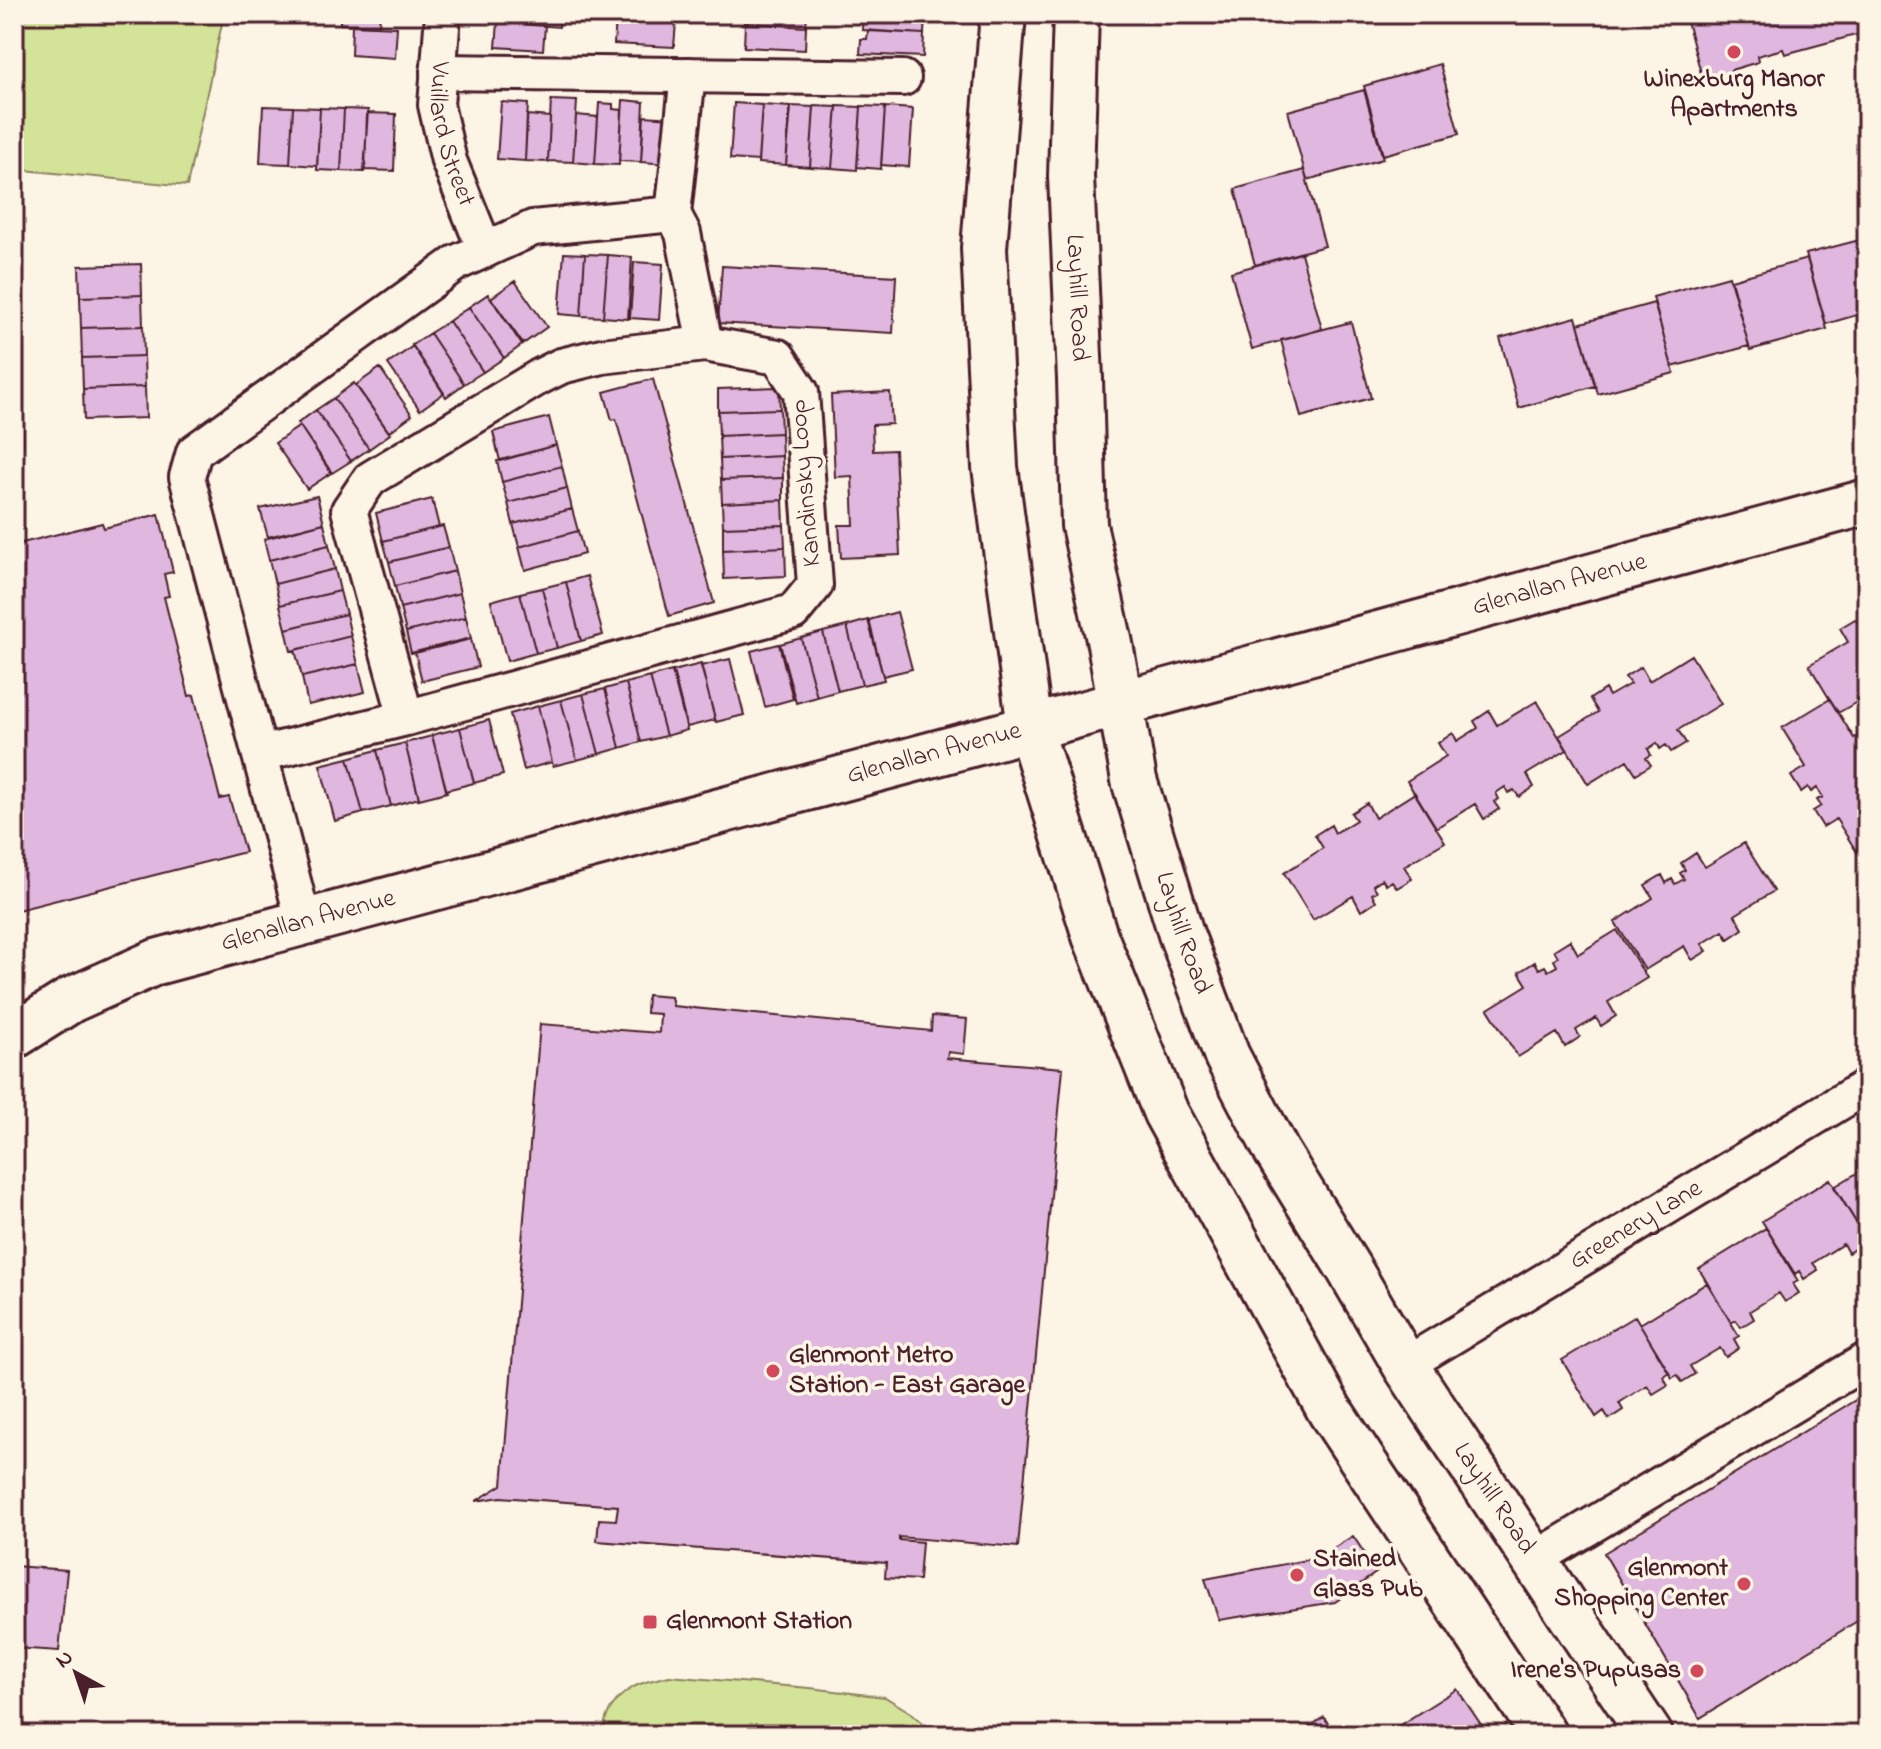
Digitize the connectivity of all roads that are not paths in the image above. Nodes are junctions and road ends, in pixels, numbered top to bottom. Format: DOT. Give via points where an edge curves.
graph roads {
  1 [pos="443,14"];
  2 [pos="1003,14"];
  3 [pos="1076,14"];
  4 [pos="438,72"];
  5 [pos="688,75"];
  6 [pos="903,78"];
  7 [pos="673,214"];
  8 [pos="485,250"];
  9 [pos="705,344"];
  10 [pos="1867,502"];
  11 [pos="1121,704"];
  12 [pos="406,718"];
  13 [pos="1030,728"];
  14 [pos="260,754"];
  15 [pos="304,923"];
  16 [pos="14,1036"];
  17 [pos="1867,1086"];
  18 [pos="1867,1360"];
  19 [pos="1405,1365"];
  20 [pos="1534,1560"];
  21 [pos="1544,1735"];
  22 [pos="1650,1735"];
  1 -- 4 [label="street, Vuillard Street"];
  2 -- 13 [label="main road" via="984,248 995,467"];
  3 -- 11 [label="main road, Layhill Road" via="1071,176 1084,525"];
  4 -- 5 [label="street"];
  4 -- 8 [label="street, Vuillard Street" via="436,105 449,161"];
  5 -- 6 [label="street"];
  5 -- 7 [label="street"];
  7 -- 8 [label="street" via="533,228"];
  7 -- 9 [label="street" via="683,233"];
  8 -- 14 [label="street" via="456,263 194,452 187,477"];
  9 -- 12 [label="street, Kandinsky Loop" via="561,366 370,479 349,510"];
  9 -- 12 [label="street, Kandinsky Loop" via="778,357 801,392 815,585 793,612"];
  10 -- 11 [label="main road, Glenallan Avenue"];
  11 -- 13 [label="main road, Glenallan Avenue"];
  11 -- 19 [label="main road, Layhill Road" via="1134,780 1181,934 1227,1056 1277,1152"];
  12 -- 14 [label="street, Kandinsky Loop"];
  13 -- 15 [label="main road, Glenallan Avenue"];
  13 -- 21 [label="main road" via="1095,936 1166,1113 1330,1411"];
  14 -- 15 [label="street"];
  15 -- 16 [label="main road, Glenallan Avenue" via="156,962 71,1000"];
  17 -- 19 [label="street, Greenery Lane"];
  18 -- 20 [label="street"];
  19 -- 20 [label="main road, Layhill Road"];
  20 -- 22 [label="main road, Layhill Road"];
}
